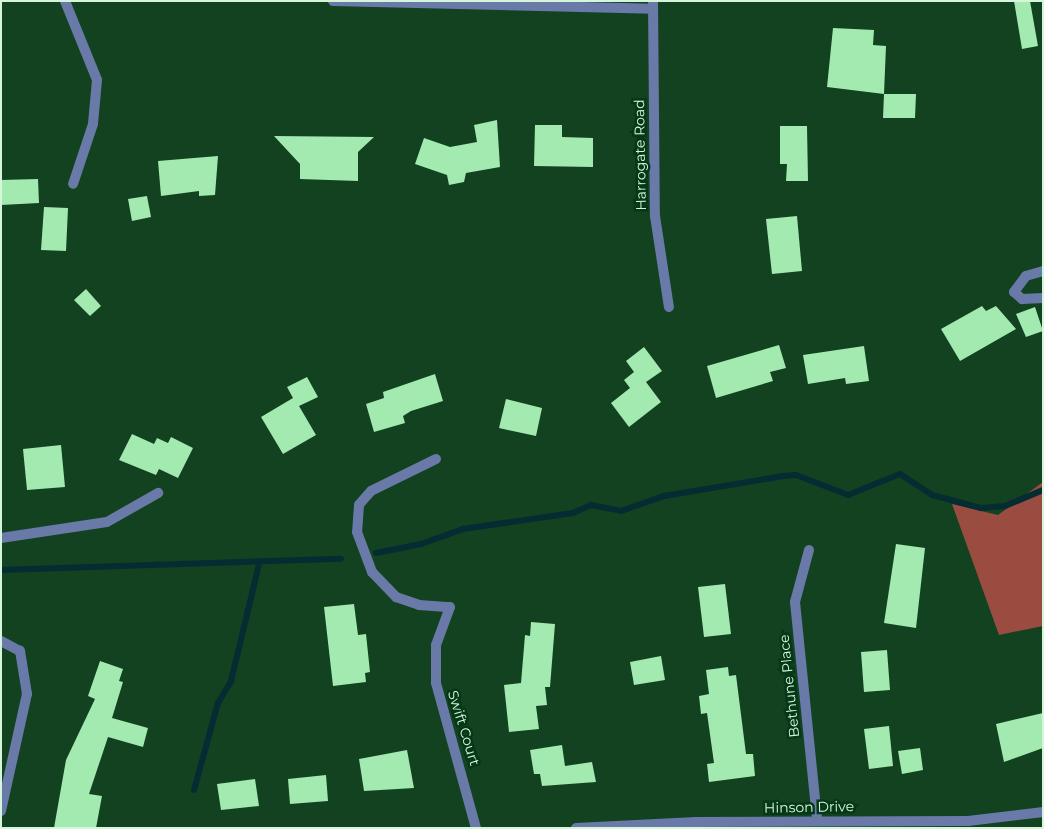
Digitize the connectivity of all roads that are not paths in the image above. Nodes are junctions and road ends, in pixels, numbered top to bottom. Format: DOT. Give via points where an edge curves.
graph roads {
  1 [pos="65,1"];
  2 [pos="333,1"];
  3 [pos="653,5"];
  4 [pos="73,184"];
  5 [pos="1043,271"];
  6 [pos="1043,298"];
  7 [pos="669,307"];
  8 [pos="436,459"];
  9 [pos="158,494"];
  10 [pos="1,538"];
  11 [pos="809,550"];
  12 [pos="1,641"];
  13 [pos="1,810"];
  14 [pos="1043,812"];
  15 [pos="817,820"];
  16 [pos="997,824"];
  17 [pos="476,828"];
  18 [pos="576,828"];
  1 -- 4 [label="street" via="97,80 93,124"];
  2 -- 3 [label="street"];
  3 -- 7 [label="street, Harrogate Road" via="655,216"];
  5 -- 6 [label="street" via="1026,276 1014,292 1022,299"];
  8 -- 17 [label="street, Swift Court" via="371,491 359,505 357,532 372,572 396,597 419,605 450,608 436,645 436,683"];
  9 -- 10 [label="street" via="107,522"];
  11 -- 15 [label="street, Bethune Place" via="795,602"];
  12 -- 13 [label="street" via="20,651 27,694"];
  14 -- 16 [label="street, Hinson Drive"];
  15 -- 16 [label="street, Hinson Drive"];
  15 -- 18 [label="street, Hinson Drive"];
}
